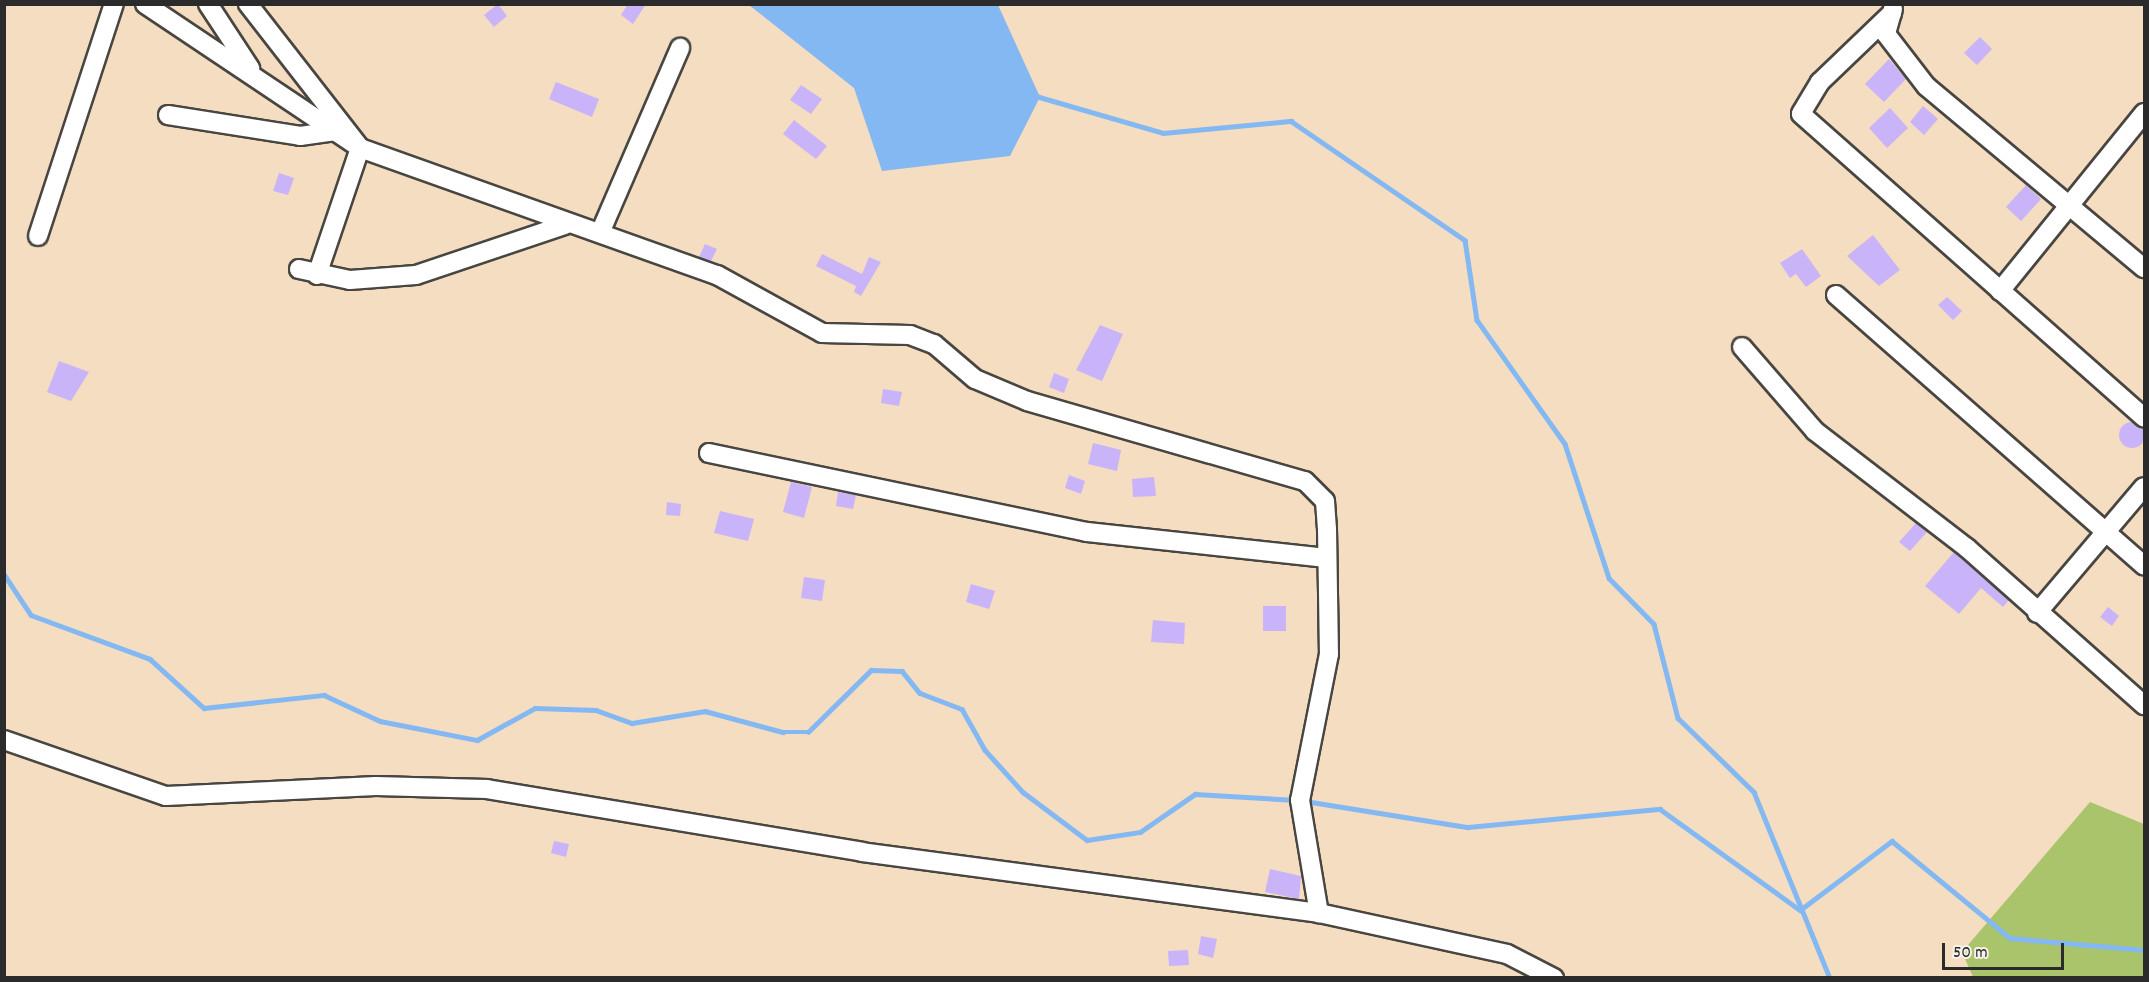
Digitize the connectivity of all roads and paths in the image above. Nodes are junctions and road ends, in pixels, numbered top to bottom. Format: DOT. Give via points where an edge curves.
graph roads {
  1 [pos="114,4"];
  2 [pos="145,4"];
  3 [pos="208,4"];
  4 [pos="248,4"];
  5 [pos="1893,9"];
  6 [pos="680,48"];
  7 [pos="255,76"];
  8 [pos="2145,112"];
  9 [pos="168,115"];
  10 [pos="334,131"];
  11 [pos="360,148"];
  12 [pos="2069,201"];
  13 [pos="565,225"];
  14 [pos="600,233"];
  15 [pos="38,236"];
  16 [pos="2145,268"];
  17 [pos="299,269"];
  18 [pos="317,275"];
  19 [pos="2000,291"];
  20 [pos="1836,295"];
  21 [pos="1742,347"];
  22 [pos="2145,417"];
  23 [pos="709,453"];
  24 [pos="2145,487"];
  25 [pos="2106,532"];
  26 [pos="1325,558"];
  27 [pos="2145,566"];
  28 [pos="2037,614"];
  29 [pos="2145,705"];
  30 [pos="4,740"];
  31 [pos="1319,913"];
  32 [pos="1554,978"];
  1 -- 15 [label="street"];
  2 -- 7 [label="street"];
  3 -- 7 [label="street"];
  4 -- 11 [label="street"];
  5 -- 12 [label="street" via="1886,34 1926,86"];
  5 -- 19 [label="street" via="1820,82 1801,114"];
  6 -- 14 [label="street"];
  7 -- 10 [label="street"];
  8 -- 12 [label="street"];
  9 -- 10 [label="street" via="300,136"];
  10 -- 11 [label="street"];
  11 -- 13 [label="street"];
  11 -- 18 [label="street"];
  12 -- 16 [label="street"];
  12 -- 19 [label="street"];
  13 -- 14 [label="street"];
  13 -- 18 [label="street" via="416,275 350,280"];
  14 -- 26 [label="street" via="717,275 822,333 910,335 934,344 975,379 1027,401 1293,474 1325,501"];
  17 -- 18 [label="street"];
  19 -- 22 [label="street"];
  20 -- 25 [label="street"];
  21 -- 28 [label="street" via="1815,431 1966,548"];
  23 -- 26 [label="street" via="1087,532"];
  24 -- 25 [label="street"];
  25 -- 27 [label="street"];
  25 -- 28 [label="street"];
  26 -- 31 [label="street" via="1329,654 1300,800"];
  28 -- 29 [label="street"];
  30 -- 31 [label="street" via="166,796 376,786 486,789 862,852"];
  31 -- 32 [label="street" via="1507,954"];
}
